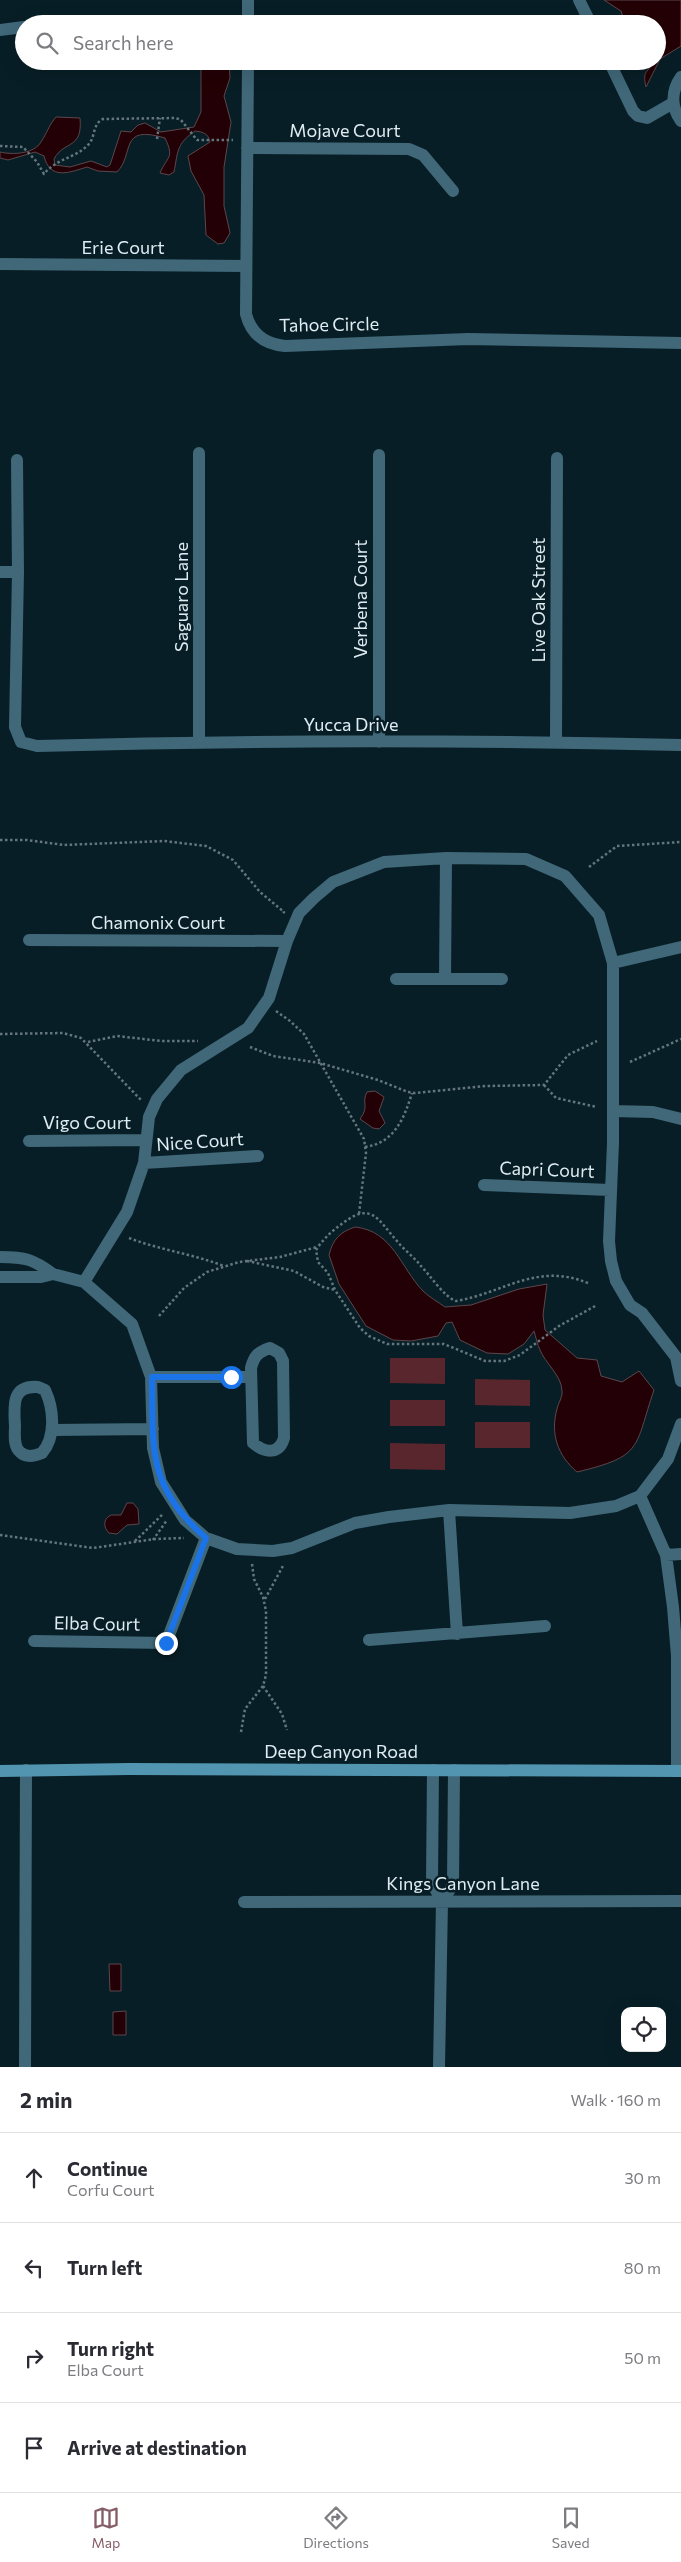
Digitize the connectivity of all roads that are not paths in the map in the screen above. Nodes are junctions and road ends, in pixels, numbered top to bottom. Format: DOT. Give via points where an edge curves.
graph roads {
  1 [pos="248,0"];
  2 [pos="578,0"];
  3 [pos="248,15"];
  4 [pos="586,15"];
  5 [pos="15,28"];
  6 [pos="0,30"];
  7 [pos="248,70"];
  8 [pos="613,70"];
  9 [pos="681,77"];
  10 [pos="674,103"];
  11 [pos="681,121"];
  12 [pos="248,148"];
  13 [pos="453,191"];
  14 [pos="0,264"];
  15 [pos="246,266"];
  16 [pos="681,343"];
  17 [pos="199,453"];
  18 [pos="379,455"];
  19 [pos="557,458"];
  20 [pos="17,460"];
  21 [pos="0,572"];
  22 [pos="18,572"];
  23 [pos="199,742"];
  24 [pos="379,742"];
  25 [pos="556,742"];
  26 [pos="681,745"];
  27 [pos="446,858"];
  28 [pos="29,940"];
  29 [pos="287,941"];
  30 [pos="681,947"];
  31 [pos="613,963"];
  32 [pos="396,979"];
  33 [pos="445,979"];
  34 [pos="502,979"];
  35 [pos="613,1111"];
  36 [pos="681,1119"];
  37 [pos="145,1140"];
  38 [pos="29,1141"];
  39 [pos="258,1156"];
  40 [pos="144,1164"];
  41 [pos="484,1185"];
  42 [pos="610,1190"];
  43 [pos="0,1257"];
  44 [pos="53,1274"];
  45 [pos="0,1277"];
  46 [pos="84,1282"];
  47 [pos="152,1377"];
  48 [pos="251,1377"];
  49 [pos="681,1381"];
  50 [pos="681,1424"];
  51 [pos="153,1429"];
  52 [pos="52,1430"];
  53 [pos="640,1496"];
  54 [pos="449,1510"];
  55 [pos="206,1538"];
  56 [pos="681,1554"];
  57 [pos="666,1555"];
  58 [pos="545,1626"];
  59 [pos="457,1634"];
  60 [pos="368,1640"];
  61 [pos="34,1641"];
  62 [pos="0,1770"];
  63 [pos="26,1770"];
  64 [pos="433,1770"];
  65 [pos="454,1770"];
  66 [pos="679,1771"];
  67 [pos="442,1901"];
  68 [pos="681,1901"];
  69 [pos="244,1902"];
  70 [pos="25,2067"];
  71 [pos="439,2067"];
  1 -- 3 [label="street"];
  2 -- 4 [label="street"];
  5 -- 6 [label="street"];
  7 -- 12 [label="street, Tahoe Circle"];
  8 -- 10 [label="street" via="638,116 647,118"];
  9 -- 10 [label="street" via="675,89"];
  10 -- 11 [label="street"];
  12 -- 13 [label="street, Mojave Court" via="409,148 423,154"];
  12 -- 15 [label="street, Tahoe Circle"];
  14 -- 15 [label="street, Erie Court"];
  15 -- 16 [label="street, Tahoe Circle" via="249,324 260,338 274,345 468,339"];
  17 -- 23 [label="street, Saguaro Lane"];
  18 -- 24 [label="street, Verbena Court"];
  19 -- 25 [label="street, Live Oak Street"];
  20 -- 22 [label="street"];
  21 -- 22 [label="street"];
  22 -- 23 [label="street, Yucca Drive" via="15,727 21,742 37,746"];
  23 -- 24 [label="street, Yucca Drive"];
  24 -- 25 [label="street, Yucca Drive"];
  25 -- 26 [label="street, Yucca Drive"];
  27 -- 29 [label="street" via="384,862 332,882 299,913"];
  27 -- 31 [label="street" via="526,858 565,876 599,915"];
  27 -- 33 [label="street"];
  28 -- 29 [label="street, Chamonix Court"];
  29 -- 37 [label="street" via="269,998 248,1028 181,1070 168,1083 149,1117"];
  30 -- 31 [label="street"];
  31 -- 35 [label="street"];
  32 -- 33 [label="street"];
  33 -- 34 [label="street"];
  35 -- 36 [label="street" via="653,1112"];
  35 -- 42 [label="street"];
  37 -- 38 [label="street, Vigo Court"];
  37 -- 40 [label="street"];
  39 -- 40 [label="street, Nice Court"];
  40 -- 46 [label="street" via="127,1212"];
  41 -- 42 [label="street, Capri Court"];
  42 -- 49 [label="street" via="609,1241 616,1281 630,1305 642,1313 676,1357"];
  43 -- 44 [label="street" via="23,1257"];
  44 -- 45 [label="street"];
  44 -- 46 [label="street"];
  46 -- 47 [label="street" via="132,1324"];
  47 -- 48 [label="street"];
  47 -- 51 [label="street"];
  48 -- 48 [label="street" via="253,1357 270,1348 279,1353 283,1361 284,1438 277,1450 261,1449 253,1443"];
  50 -- 53 [label="street" via="668,1459"];
  51 -- 52 [label="street"];
  51 -- 55 [label="street" via="156,1466 161,1482 185,1520"];
  52 -- 52 [label="street" via="49,1398 45,1390 25,1388 18,1393 14,1401 15,1445 20,1452 28,1456 42,1453 48,1446"];
  53 -- 54 [label="street" via="616,1506 570,1513"];
  53 -- 57 [label="street"];
  54 -- 55 [label="street" via="355,1523 314,1540 273,1551 237,1549"];
  54 -- 59 [label="street"];
  55 -- 61 [label="street, Elba Court" via="166,1643"];
  56 -- 57 [label="street"];
  57 -- 66 [label="street" via="677,1656"];
  58 -- 59 [label="street"];
  59 -- 60 [label="street"];
  62 -- 63 [label="street, Deep Canyon Road"];
  63 -- 64 [label="street, Deep Canyon Road"];
  63 -- 70 [label="street"];
  64 -- 65 [label="street, Deep Canyon Road"];
  64 -- 67 [label="street" via="432,1883"];
  65 -- 66 [label="street, Deep Canyon Road"];
  65 -- 67 [label="street" via="453,1885"];
  67 -- 68 [label="street, Kings Canyon Lane"];
  67 -- 69 [label="street, Kings Canyon Lane"];
  67 -- 71 [label="street"];
}
